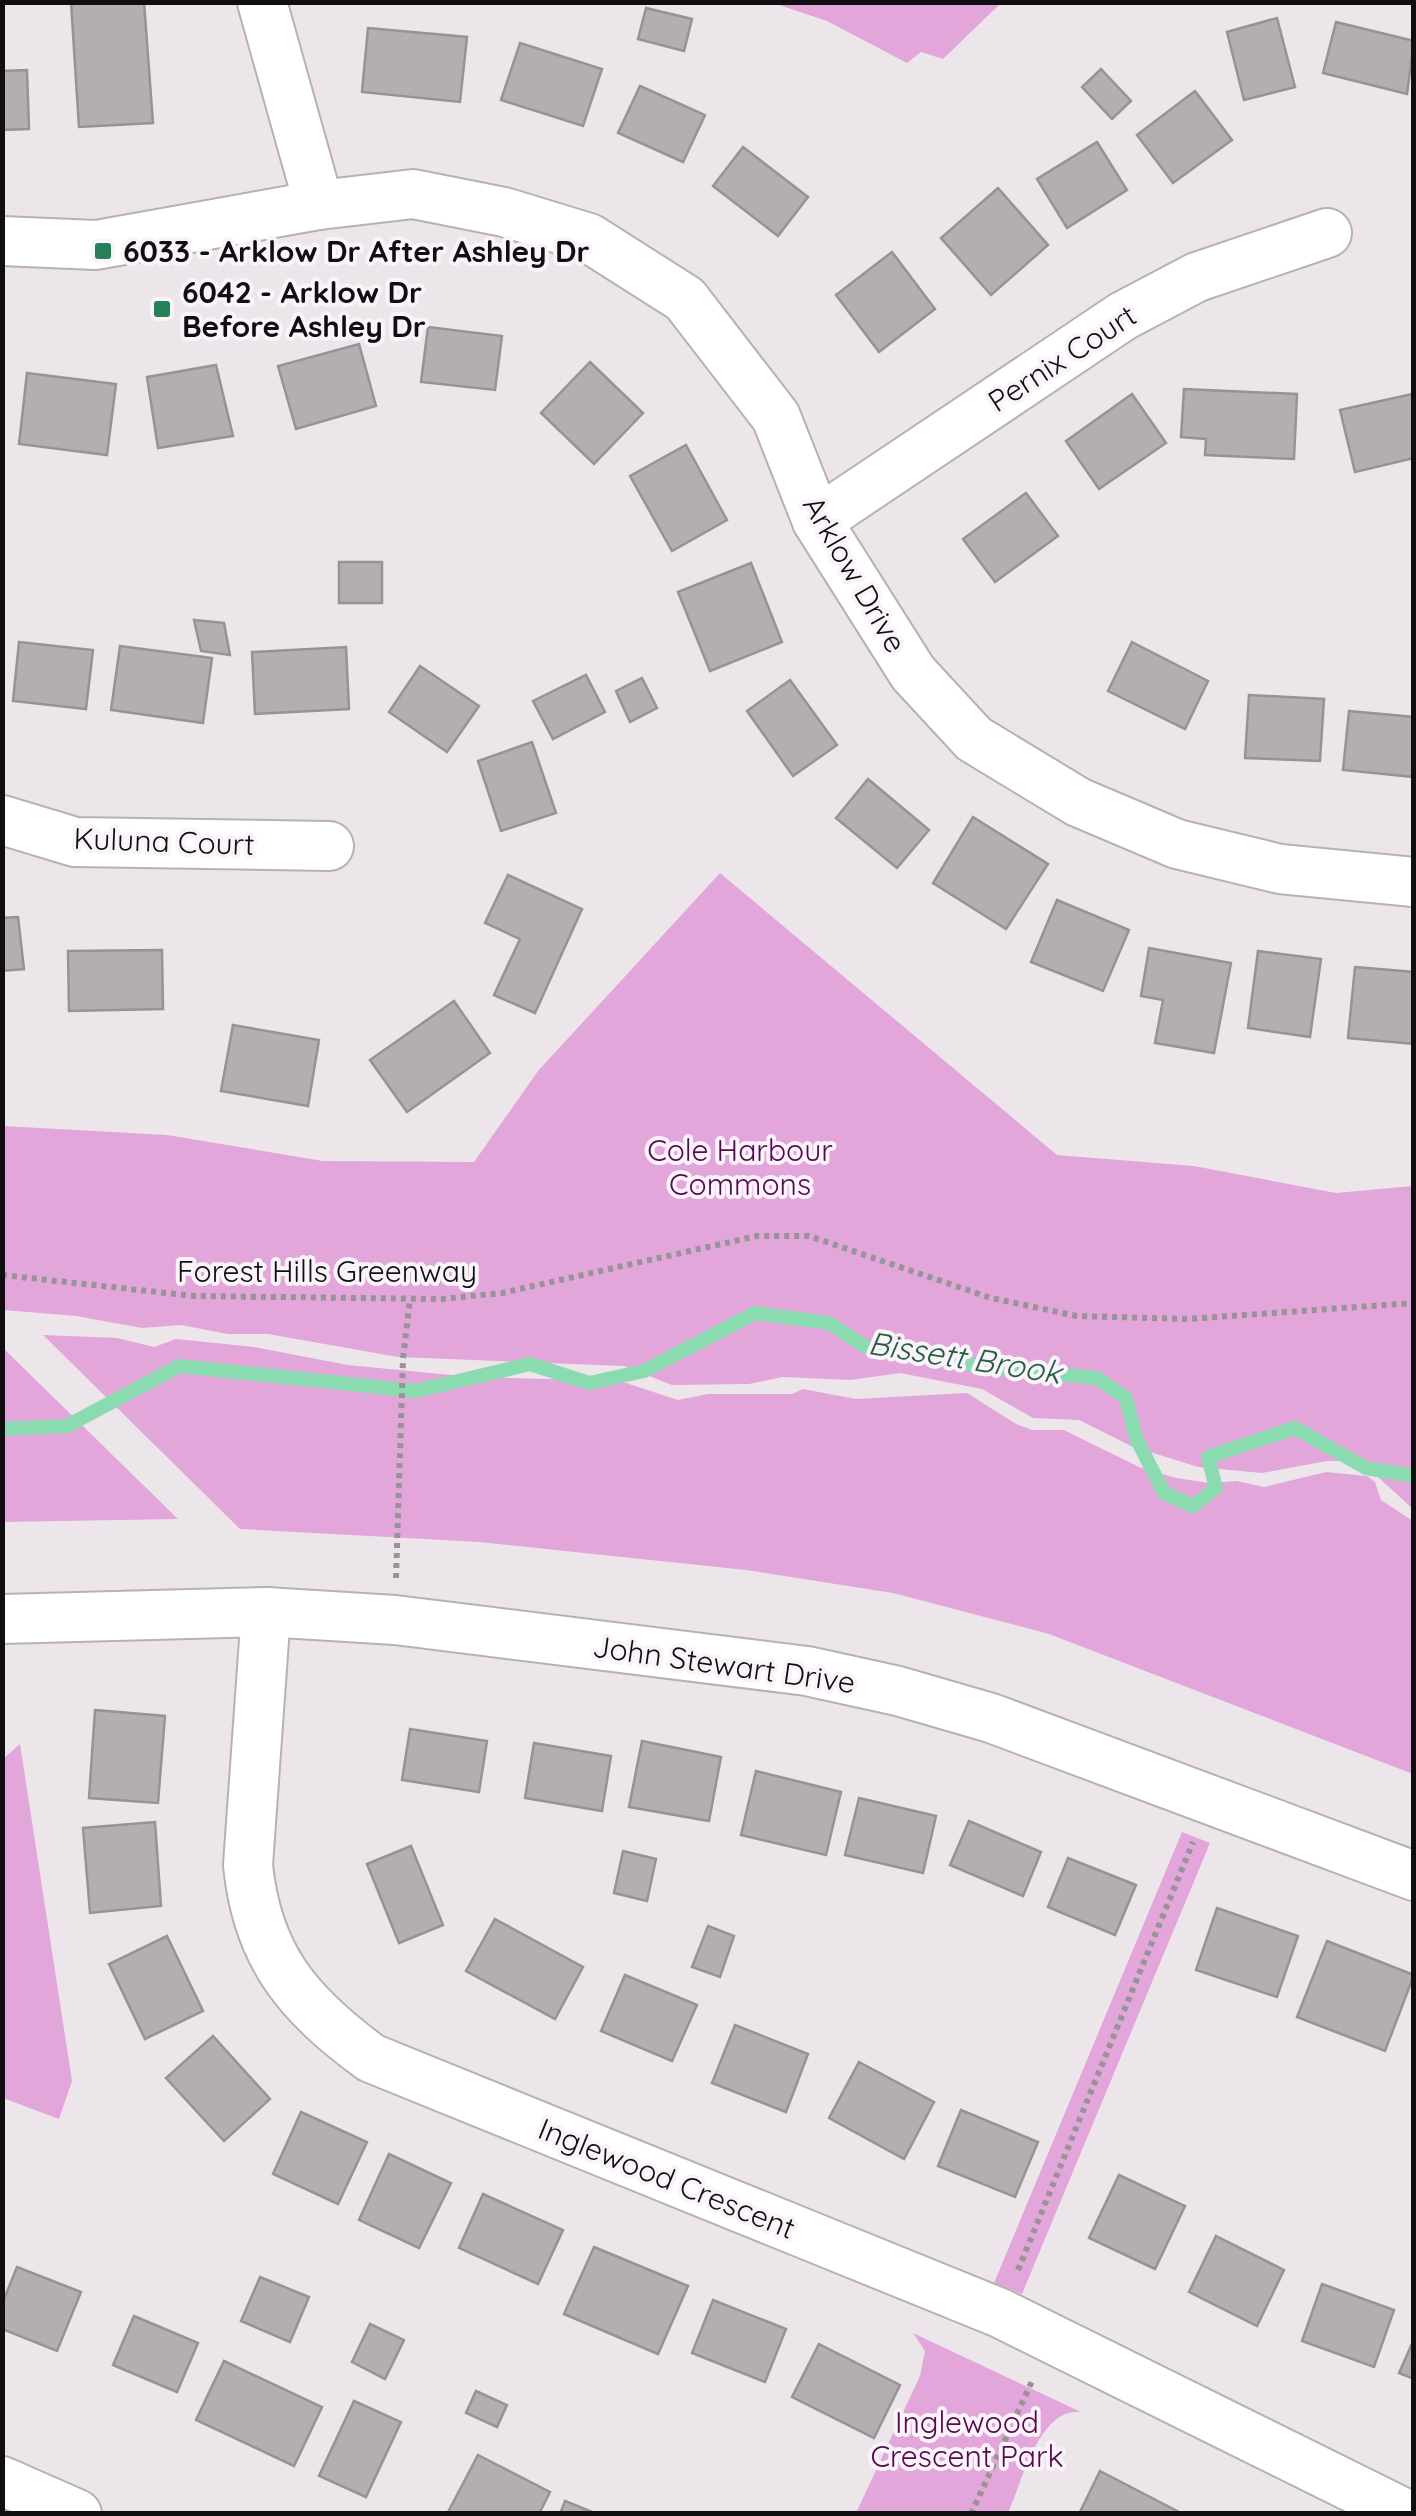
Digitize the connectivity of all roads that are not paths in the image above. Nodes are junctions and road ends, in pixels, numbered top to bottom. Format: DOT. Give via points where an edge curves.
graph roads {
  1 [pos="262,2"];
  2 [pos="319,204"];
  3 [pos="1327,233"];
  4 [pos="2,241"];
  5 [pos="817,521"];
  6 [pos="2,820"];
  7 [pos="329,846"];
  8 [pos="1414,882"];
  9 [pos="266,1612"];
  10 [pos="2,1620"];
  11 [pos="1414,1876"];
  12 [pos="2,2481"];
  13 [pos="77,2514"];
  14 [pos="1406,2514"];
  1 -- 2 [label="street"];
  2 -- 4 [label="street, Arklow Drive" via="96,245"];
  2 -- 5 [label="street, Arklow Drive" via="414,194 504,212 589,238 685,299 776,418"];
  3 -- 5 [label="street, Pernix Court" via="1198,277 1123,316"];
  5 -- 8 [label="street, Arklow Drive" via="936,701 1018,770 1110,818 1211,854 1280,869"];
  6 -- 7 [label="street, Kuluna Court" via="75,842"];
  9 -- 10 [label="street, John Stewart Drive"];
  9 -- 11 [label="street, John Stewart Drive" via="395,1620 806,1672 898,1690 991,1718"];
  9 -- 14 [label="street, Inglewood Crescent" via="248,1865 252,1905 279,1968 327,2026 371,2058 1000,2313"];
  12 -- 13 [label="street"];
}
